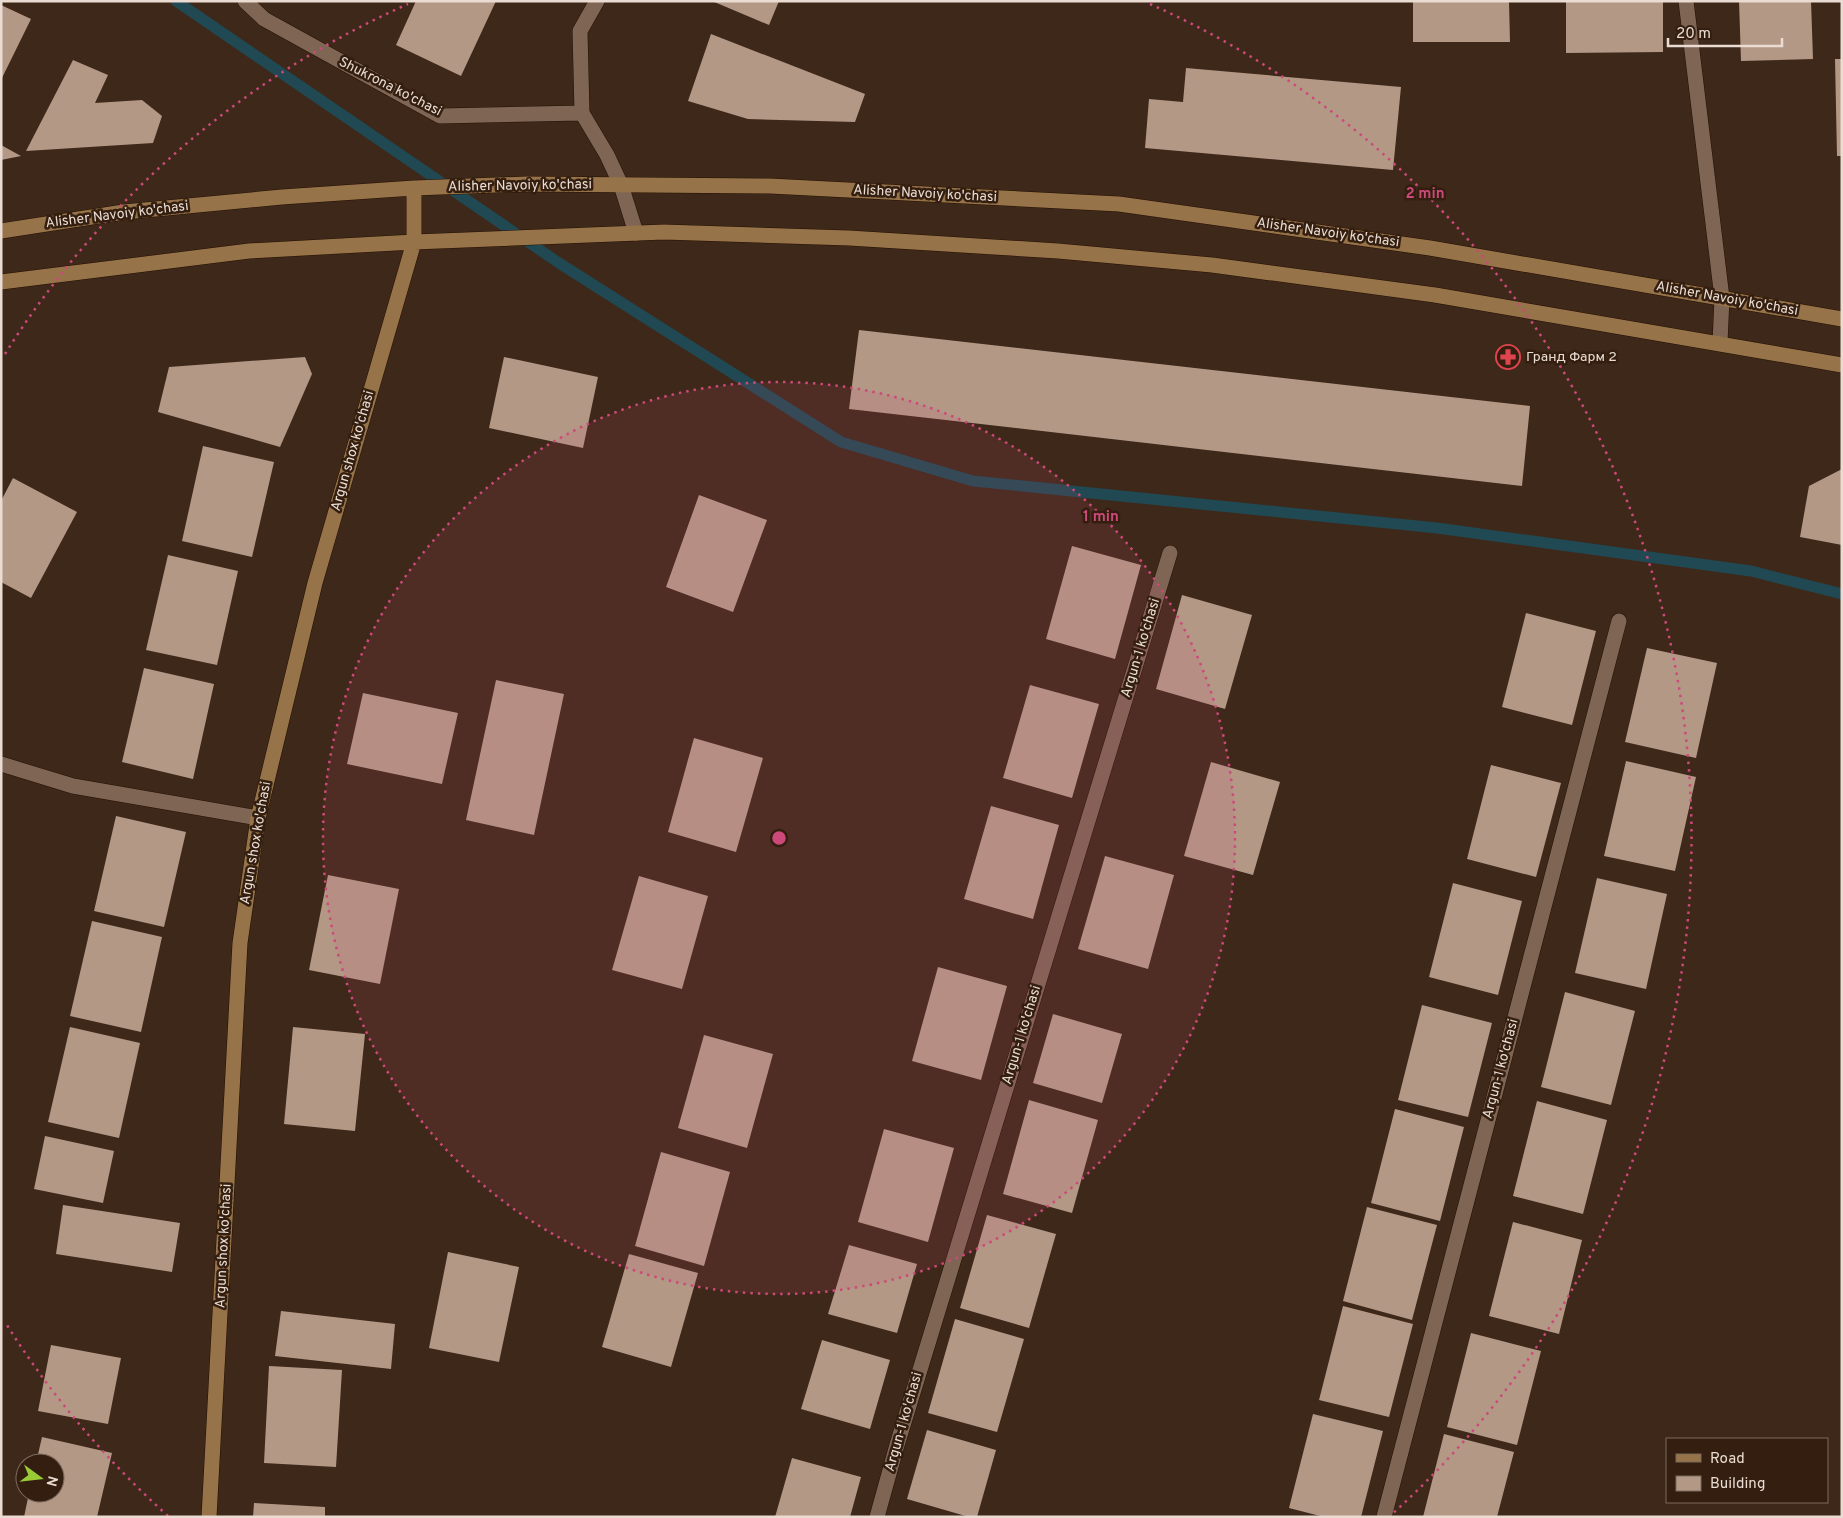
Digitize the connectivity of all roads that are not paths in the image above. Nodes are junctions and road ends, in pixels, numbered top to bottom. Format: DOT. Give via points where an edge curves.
graph roads {
  1 [pos="245,1"];
  2 [pos="597,1"];
  3 [pos="1686,1"];
  4 [pos="582,113"];
  5 [pos="621,184"];
  6 [pos="414,188"];
  7 [pos="1,231"];
  8 [pos="636,233"];
  9 [pos="414,242"];
  10 [pos="1,282"];
  11 [pos="1722,298"];
  12 [pos="1842,319"];
  13 [pos="1720,343"];
  14 [pos="1842,365"];
  15 [pos="1170,553"];
  16 [pos="1618,621"];
  17 [pos="1,764"];
  18 [pos="258,818"];
  19 [pos="209,1517"];
  20 [pos="877,1517"];
  21 [pos="1384,1517"];
  1 -- 4 [label="street, Shukrona ko'chasi" via="264,19 440,116"];
  2 -- 4 [label="street" via="580,32"];
  3 -- 11 [label="street"];
  4 -- 5 [label="street"];
  5 -- 6 [label="main road, Alisher Navoiy ko'chasi"];
  5 -- 8 [label="street"];
  5 -- 11 [label="main road, Alisher Navoiy ko'chasi" via="770,186 1119,204 1430,248"];
  6 -- 7 [label="main road, Alisher Navoiy ko'chasi" via="124,212"];
  6 -- 9 [label="main road, Argun shox ko'chasi"];
  8 -- 9 [label="main road"];
  8 -- 13 [label="main road" via="849,238 1058,251 1212,265 1435,295"];
  9 -- 10 [label="main road" via="249,252"];
  9 -- 18 [label="main road, Argun shox ko'chasi" via="315,582"];
  11 -- 12 [label="main road, Alisher Navoiy ko'chasi"];
  11 -- 13 [label="street"];
  13 -- 14 [label="main road"];
  15 -- 20 [label="street, Argun-1 ko'chasi"];
  16 -- 21 [label="street, Argun-1 ko'chasi"];
  17 -- 18 [label="street" via="73,786"];
  18 -- 19 [label="main road, Argun shox ko'chasi" via="240,943"];
}
